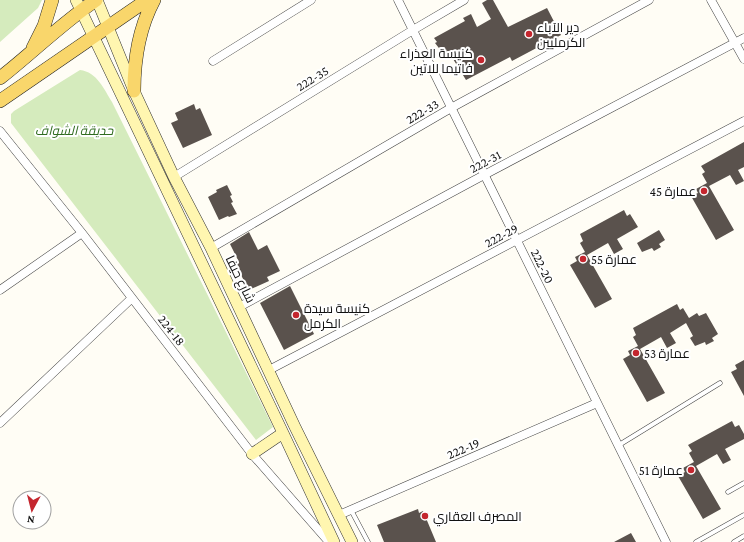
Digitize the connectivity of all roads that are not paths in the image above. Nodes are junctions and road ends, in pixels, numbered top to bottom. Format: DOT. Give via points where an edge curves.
graph roads {
  1 [pos="52,0"];
  2 [pos="96,0"];
  3 [pos="147,0"];
  4 [pos="154,0"];
  5 [pos="311,0"];
  6 [pos="398,0"];
  7 [pos="464,0"];
  8 [pos="649,0"];
  9 [pos="711,0"];
  10 [pos="78,5"];
  11 [pos="108,27"];
  12 [pos="413,30"];
  13 [pos="93,37"];
  14 [pos="744,38"];
  15 [pos="735,42"];
  16 [pos="30,54"];
  17 [pos="744,59"];
  18 [pos="213,61"];
  19 [pos="0,78"];
  20 [pos="134,91"];
  21 [pos="0,101"];
  22 [pos="451,108"];
  23 [pos="744,121"];
  24 [pos="0,131"];
  25 [pos="484,175"];
  26 [pos="174,177"];
  27 [pos="82,233"];
  28 [pos="517,240"];
  29 [pos="211,248"];
  30 [pos="0,290"];
  31 [pos="132,298"];
  32 [pos="239,307"];
  33 [pos="269,370"];
  34 [pos="720,383"];
  35 [pos="597,403"];
  36 [pos="0,424"];
  37 [pos="283,433"];
  38 [pos="618,446"];
  39 [pos="252,454"];
  40 [pos="744,483"];
  41 [pos="728,492"];
  42 [pos="351,510"];
  43 [pos="339,515"];
  44 [pos="744,515"];
  45 [pos="744,536"];
  46 [pos="703,538"];
  47 [pos="329,542"];
  48 [pos="334,542"];
  49 [pos="352,542"];
  50 [pos="368,542"];
  51 [pos="666,542"];
  52 [pos="696,542"];
  53 [pos="706,542"];
  54 [pos="734,542"];
  1 -- 16 [label="main road" via="44,26"];
  2 -- 10 [label="main road"];
  2 -- 11 [label="main road, شارع حيفا"];
  3 -- 11 [label="main road"];
  4 -- 20 [label="main road" via="139,43"];
  5 -- 18 [label="street"];
  6 -- 12 [label="street, 222-20"];
  7 -- 12 [label="street, 222-35"];
  8 -- 22 [label="street, 222-33"];
  9 -- 15 [label="street"];
  10 -- 13 [label="main road"];
  10 -- 16 [label="main road"];
  11 -- 13 [label="main road"];
  11 -- 20 [label="main road, شارع حيفا"];
  12 -- 22 [label="street, 222-20"];
  12 -- 26 [label="street, 222-35"];
  13 -- 21 [label="main road"];
  13 -- 37 [label="main road"];
  14 -- 15 [label="street, 222-31"];
  15 -- 17 [label="street"];
  15 -- 25 [label="street, 222-31"];
  16 -- 19 [label="main road"];
  20 -- 26 [label="main road, شارع حيفا"];
  22 -- 25 [label="street, 222-20"];
  22 -- 29 [label="street, 222-33"];
  23 -- 28 [label="street, 222-29"];
  24 -- 27 [label="street, 224-18"];
  25 -- 28 [label="street, 222-20"];
  25 -- 32 [label="street, 222-31"];
  26 -- 29 [label="main road, شارع حيفا"];
  27 -- 30 [label="street"];
  27 -- 31 [label="street, 224-18"];
  28 -- 33 [label="street, 222-29"];
  28 -- 35 [label="street, 222-20"];
  29 -- 32 [label="main road, شارع حيفا"];
  31 -- 36 [label="street"];
  31 -- 39 [label="street, 224-18"];
  32 -- 33 [label="main road, شارع حيفا"];
  33 -- 43 [label="main road, شارع حيفا"];
  34 -- 38 [label="lane"];
  35 -- 38 [label="street, 222-20"];
  35 -- 42 [label="street, 222-19"];
  37 -- 39 [label="main road"];
  37 -- 48 [label="main road"];
  38 -- 51 [label="street, 222-20"];
  39 -- 47 [label="street, 224-18"];
  40 -- 41 [label="lane"];
  42 -- 43 [label="street, 222-19"];
  42 -- 50 [label="lane"];
  43 -- 49 [label="main road, شارع حيفا"];
  44 -- 46 [label="lane"];
  45 -- 54 [label="lane"];
  46 -- 52 [label="lane"];
  46 -- 53 [label="lane"];
}
